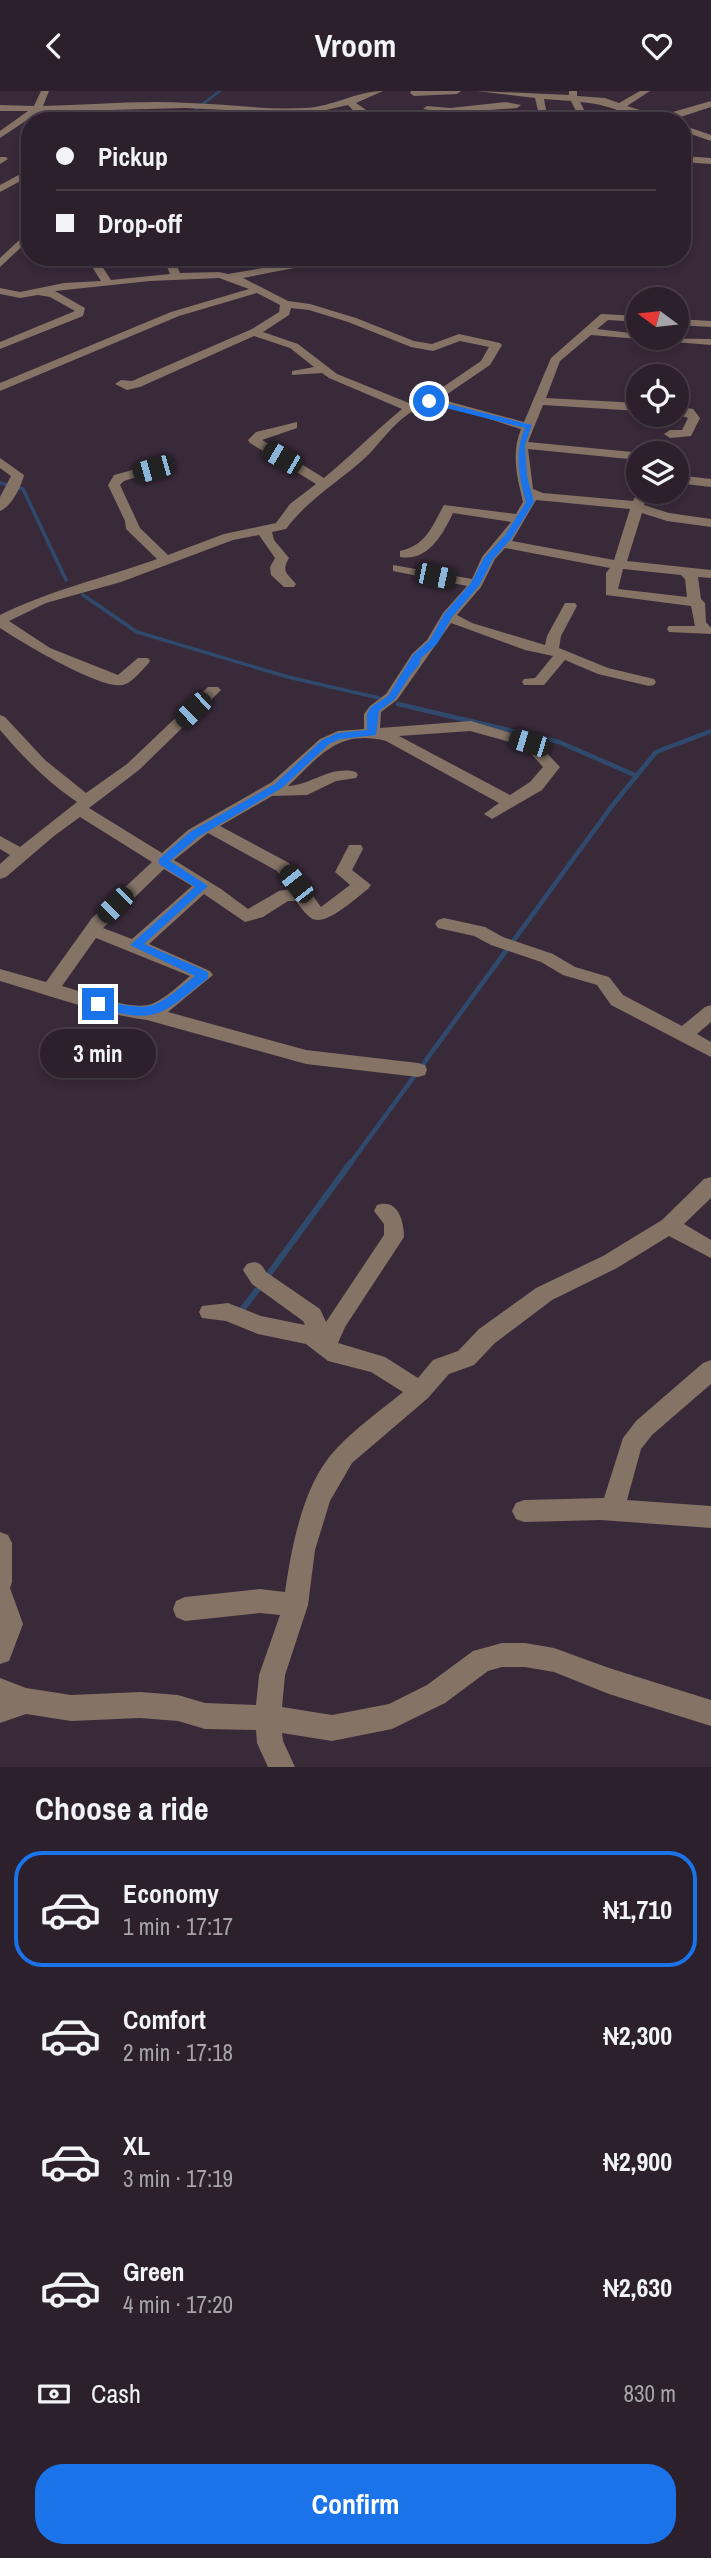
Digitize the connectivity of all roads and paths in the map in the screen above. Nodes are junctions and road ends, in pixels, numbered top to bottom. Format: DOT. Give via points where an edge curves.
graph roads {
  1 [pos="45,91"];
  2 [pos="379,91"];
  3 [pos="457,91"];
  4 [pos="481,91"];
  5 [pos="646,91"];
  6 [pos="110,92"];
  7 [pos="413,92"];
  8 [pos="502,93"];
  9 [pos="535,94"];
  10 [pos="573,94"];
  11 [pos="350,102"];
  12 [pos="711,104"];
  13 [pos="494,105"];
  14 [pos="519,105"];
  15 [pos="622,105"];
  16 [pos="111,106"];
  17 [pos="0,108"];
  18 [pos="37,109"];
  19 [pos="427,109"];
  20 [pos="316,110"];
  21 [pos="33,112"];
  22 [pos="361,112"];
  23 [pos="430,112"];
  24 [pos="542,112"];
  25 [pos="582,112"];
  26 [pos="641,112"];
  27 [pos="686,112"];
  28 [pos="21,120"];
  29 [pos="691,132"];
  30 [pos="697,134"];
  31 [pos="0,135"];
  32 [pos="691,136"];
  33 [pos="711,138"];
  34 [pos="691,160"];
  35 [pos="711,161"];
  36 [pos="21,176"];
  37 [pos="0,189"];
  38 [pos="21,242"];
  39 [pos="0,264"];
  40 [pos="97,266"];
  41 [pos="172,266"];
  42 [pos="293,266"];
  43 [pos="176,276"];
  44 [pos="229,277"];
  45 [pos="108,284"];
  46 [pos="257,290"];
  47 [pos="0,291"];
  48 [pos="42,293"];
  49 [pos="285,304"];
  50 [pos="626,318"];
  51 [pos="690,323"];
  52 [pos="711,324"];
  53 [pos="256,331"];
  54 [pos="589,331"];
  55 [pos="626,335"];
  56 [pos="690,341"];
  57 [pos="711,342"];
  58 [pos="0,346"];
  59 [pos="324,369"];
  60 [pos="296,373"];
  61 [pos="121,384"];
  62 [pos="0,387"];
  63 [pos="429,401"];
  64 [pos="538,401"];
  65 [pos="626,406"];
  66 [pos="410,408"];
  67 [pos="689,412"];
  68 [pos="293,425"];
  69 [pos="530,427"];
  70 [pos="670,434"];
  71 [pos="521,445"];
  72 [pos="626,455"];
  73 [pos="0,462"];
  74 [pos="169,464"];
  75 [pos="689,480"];
  76 [pos="323,483"];
  77 [pos="711,483"];
  78 [pos="529,492"];
  79 [pos="637,504"];
  80 [pos="0,507"];
  81 [pos="636,507"];
  82 [pos="519,519"];
  83 [pos="711,523"];
  84 [pos="264,529"];
  85 [pos="503,543"];
  86 [pos="405,554"];
  87 [pos="165,559"];
  88 [pos="619,565"];
  89 [pos="398,568"];
  90 [pos="683,570"];
  91 [pos="711,574"];
  92 [pos="289,583"];
  93 [pos="475,584"];
  94 [pos="694,602"];
  95 [pos="570,605"];
  96 [pos="448,616"];
  97 [pos="0,621"];
  98 [pos="674,629"];
  99 [pos="557,652"];
  100 [pos="143,661"];
  101 [pos="529,682"];
  102 [pos="649,682"];
  103 [pos="213,690"];
  104 [pos="0,720"];
  105 [pos="372,733"];
  106 [pos="350,775"];
  107 [pos="269,792"];
  108 [pos="510,802"];
  109 [pos="83,805"];
  110 [pos="492,814"];
  111 [pos="209,827"];
  112 [pos="0,841"];
  113 [pos="355,849"];
  114 [pos="21,855"];
  115 [pos="162,862"];
  116 [pos="0,873"];
  117 [pos="202,886"];
  118 [pos="301,895"];
  119 [pos="444,924"];
  120 [pos="92,930"];
  121 [pos="136,945"];
  122 [pos="0,975"];
  123 [pos="49,991"];
  124 [pos="711,1012"];
  125 [pos="147,1013"];
  126 [pos="683,1035"];
  127 [pos="711,1050"];
  128 [pos="418,1070"];
  129 [pos="711,1185"];
  130 [pos="384,1211"];
  131 [pos="669,1226"];
  132 [pos="711,1249"];
  133 [pos="254,1270"];
  134 [pos="210,1312"];
  135 [pos="319,1340"];
  136 [pos="711,1370"];
  137 [pos="420,1391"];
  138 [pos="613,1510"];
  139 [pos="524,1511"];
  140 [pos="711,1517"];
  141 [pos="1,1543"];
  142 [pos="0,1582"];
  143 [pos="0,1594"];
  144 [pos="296,1605"];
  145 [pos="185,1609"];
  146 [pos="6,1624"];
  147 [pos="0,1652"];
  148 [pos="0,1691"];
  149 [pos="26,1701"];
  150 [pos="0,1710"];
  151 [pos="711,1713"];
  152 [pos="268,1718"];
  153 [pos="282,1767"];
  1 -- 18 [label="street"];
  2 -- 11 [label="street"];
  3 -- 7 [label="street"];
  4 -- 8 [label="street"];
  5 -- 15 [label="street"];
  6 -- 16 [label="street"];
  7 -- 19 [label="street"];
  8 -- 9 [label="street"];
  8 -- 13 [label="street" via="491,98"];
  9 -- 10 [label="street"];
  9 -- 24 [label="street"];
  10 -- 15 [label="street"];
  10 -- 25 [label="street"];
  11 -- 20 [label="street"];
  11 -- 22 [label="street"];
  12 -- 27 [label="street"];
  13 -- 14 [label="street"];
  13 -- 19 [label="street" via="449,112"];
  15 -- 26 [label="street"];
  16 -- 18 [label="street"];
  16 -- 20 [label="street"];
  17 -- 18 [label="street"];
  18 -- 21 [label="street"];
  19 -- 23 [label="street"];
  28 -- 31 [label="street"];
  29 -- 30 [label="street"];
  30 -- 32 [label="street"];
  30 -- 33 [label="street"];
  34 -- 35 [label="street"];
  36 -- 37 [label="street"];
  38 -- 39 [label="street"];
  40 -- 45 [label="street"];
  41 -- 43 [label="street"];
  42 -- 44 [label="street"];
  43 -- 44 [label="street"];
  43 -- 45 [label="street"];
  44 -- 46 [label="street"];
  45 -- 48 [label="street" via="64,286"];
  46 -- 49 [label="street"];
  46 -- 62 [label="street" via="175,314"];
  47 -- 48 [label="street" via="16,299"];
  48 -- 58 [label="street" via="53,294 81,310 79,314"];
  49 -- 53 [label="street" via="285,313"];
  49 -- 63 [label="street" via="310,307 426,347 459,337 496,345 485,363"];
  50 -- 54 [label="street" via="605,316"];
  51 -- 52 [label="street"];
  53 -- 59 [label="street" via="294,346"];
  53 -- 61 [label="street" via="136,384"];
  54 -- 55 [label="street"];
  54 -- 64 [label="street" via="555,360"];
  56 -- 57 [label="street"];
  59 -- 60 [label="street"];
  59 -- 66 [label="street"];
  63 -- 66 [label="street"];
  63 -- 69 [label="street"];
  64 -- 65 [label="street"];
  64 -- 69 [label="street"];
  66 -- 76 [label="street"];
  67 -- 70 [label="street" via="694,418 687,433"];
  68 -- 76 [label="street" via="254,440"];
  69 -- 71 [label="street"];
  71 -- 72 [label="street"];
  71 -- 78 [label="street"];
  73 -- 80 [label="street" via="18,475"];
  74 -- 87 [label="street" via="119,478 114,485 133,529"];
  75 -- 77 [label="street"];
  76 -- 84 [label="street" via="295,507 282,526"];
  78 -- 81 [label="street"];
  78 -- 82 [label="street" via="530,502"];
  79 -- 81 [label="street"];
  81 -- 83 [label="street"];
  81 -- 88 [label="street"];
  82 -- 85 [label="street"];
  82 -- 86 [label="street" via="449,508 423,550"];
  84 -- 87 [label="street"];
  84 -- 92 [label="street" via="282,558 278,575"];
  85 -- 88 [label="street"];
  85 -- 93 [label="street"];
  87 -- 97 [label="street" via="116,579 41,600"];
  88 -- 90 [label="street"];
  88 -- 94 [label="street" via="611,592"];
  89 -- 93 [label="street"];
  90 -- 91 [label="street"];
  90 -- 94 [label="street" via="692,578"];
  93 -- 96 [label="street"];
  94 -- 98 [label="street" via="706,631"];
  95 -- 99 [label="street" via="554,636"];
  96 -- 99 [label="street" via="467,626"];
  96 -- 105 [label="street" via="392,697 375,709"];
  97 -- 100 [label="street" via="45,651 121,681"];
  99 -- 101 [label="street" via="542,678"];
  99 -- 102 [label="street" via="603,671"];
  103 -- 109 [label="street" via="133,767"];
  104 -- 109 [label="street" via="30,757"];
  105 -- 107 [label="street" via="325,742"];
  105 -- 108 [label="street" via="391,738"];
  105 -- 108 [label="street" via="471,726 529,743 552,767 536,786"];
  106 -- 107 [label="street" via="332,776 307,790"];
  107 -- 111 [label="street"];
  108 -- 110 [label="street"];
  109 -- 114 [label="street"];
  109 -- 115 [label="street"];
  111 -- 115 [label="street"];
  111 -- 118 [label="street" via="283,867"];
  112 -- 114 [label="street"];
  113 -- 118 [label="street" via="343,872 362,885 357,891 321,914"];
  114 -- 116 [label="street"];
  115 -- 117 [label="street"];
  115 -- 120 [label="street"];
  117 -- 118 [label="street" via="245,916 285,895"];
  117 -- 121 [label="street"];
  119 -- 126 [label="street" via="479,931 603,981 617,1000"];
  120 -- 121 [label="street" via="124,945"];
  120 -- 123 [label="street"];
  121 -- 125 [label="street" via="204,975 163,1007"];
  122 -- 123 [label="street"];
  123 -- 125 [label="street"];
  124 -- 126 [label="street"];
  125 -- 128 [label="street" via="306,1057"];
  126 -- 127 [label="street"];
  129 -- 131 [label="street"];
  130 -- 135 [label="street" via="394,1221 394,1237"];
  131 -- 132 [label="street"];
  131 -- 137 [label="street" via="544,1294 466,1357 441,1367"];
  133 -- 135 [label="street" via="259,1279 313,1315"];
  134 -- 135 [label="street" via="228,1312 258,1325"];
  135 -- 137 [label="street" via="335,1354 377,1364"];
  136 -- 138 [label="street" via="644,1428 631,1445"];
  137 -- 144 [label="street" via="344,1456 326,1481 303,1550"];
  138 -- 139 [label="street"];
  138 -- 140 [label="street"];
  141 -- 142 [label="street"];
  143 -- 146 [label="street"];
  144 -- 145 [label="street" via="260,1601"];
  144 -- 152 [label="street" via="272,1675"];
  146 -- 147 [label="street"];
  148 -- 149 [label="street"];
  149 -- 150 [label="street"];
  149 -- 152 [label="street" via="71,1708 140,1705 205,1716"];
  151 -- 152 [label="street" via="554,1660 502,1655 482,1660 436,1693 392,1716 332,1728"];
  152 -- 153 [label="street" via="270,1743"];
}
